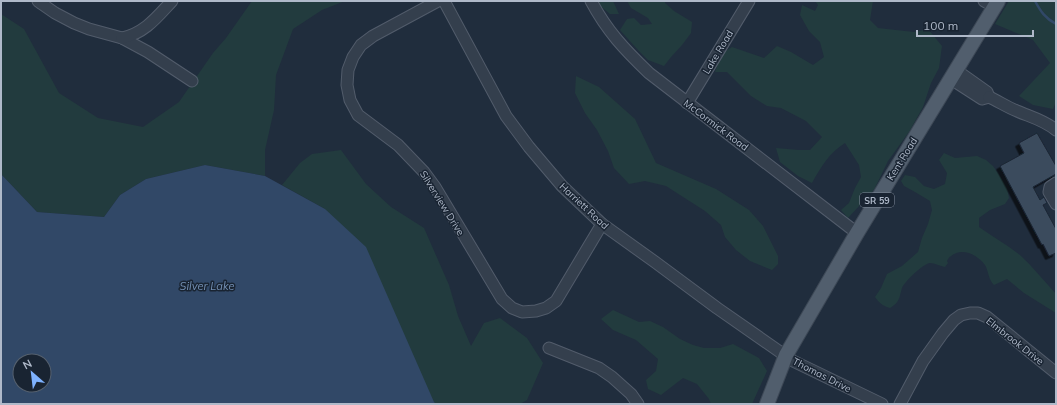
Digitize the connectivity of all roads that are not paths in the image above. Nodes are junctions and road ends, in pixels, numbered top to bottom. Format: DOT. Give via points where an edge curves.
graph roads {
  1 [pos="38,1"];
  2 [pos="172,1"];
  3 [pos="438,1"];
  4 [pos="444,1"];
  5 [pos="591,1"];
  6 [pos="749,1"];
  7 [pos="992,3"];
  8 [pos="122,38"];
  9 [pos="953,74"];
  10 [pos="192,81"];
  11 [pos="687,102"];
  12 [pos="1056,130"];
  13 [pos="1056,183"];
  14 [pos="1056,204"];
  15 [pos="602,224"];
  16 [pos="857,233"];
  17 [pos="549,348"];
  18 [pos="786,355"];
  19 [pos="1056,373"];
  20 [pos="638,404"];
  21 [pos="767,404"];
  22 [pos="882,404"];
  23 [pos="900,404"];
  1 -- 8 [label="street" via="74,23"];
  2 -- 8 [label="street" via="148,26"];
  3 -- 15 [label="street, Silverview Drive" via="361,45 348,70 347,86 350,100 358,115 398,145 424,172 502,299 512,308 522,312 536,311 556,301"];
  4 -- 15 [label="street, Harriett Road" via="506,116 562,186"];
  5 -- 11 [label="street, McCormick Road" via="608,29 628,52 649,73"];
  6 -- 11 [label="street, Lake Road"];
  7 -- 9 [label="main road, Kent Road / SR 59"];
  8 -- 10 [label="street"];
  9 -- 12 [label="street" via="982,99 989,97 1049,124"];
  9 -- 16 [label="main road, Kent Road / SR 59"];
  11 -- 16 [label="street, McCormick Road"];
  13 -- 14 [label="street" via="1050,187 1049,192"];
  15 -- 18 [label="street, Harriett Road"];
  16 -- 18 [label="main road, Kent Road / SR 59"];
  17 -- 20 [label="street" via="599,368 631,394"];
  18 -- 21 [label="main road, Kent Road / SR 59"];
  18 -- 22 [label="street, Thomas Drive" via="816,373"];
  19 -- 23 [label="street, Elmbrook Drive" via="987,317 970,313 954,320 943,333 923,361"];
}
